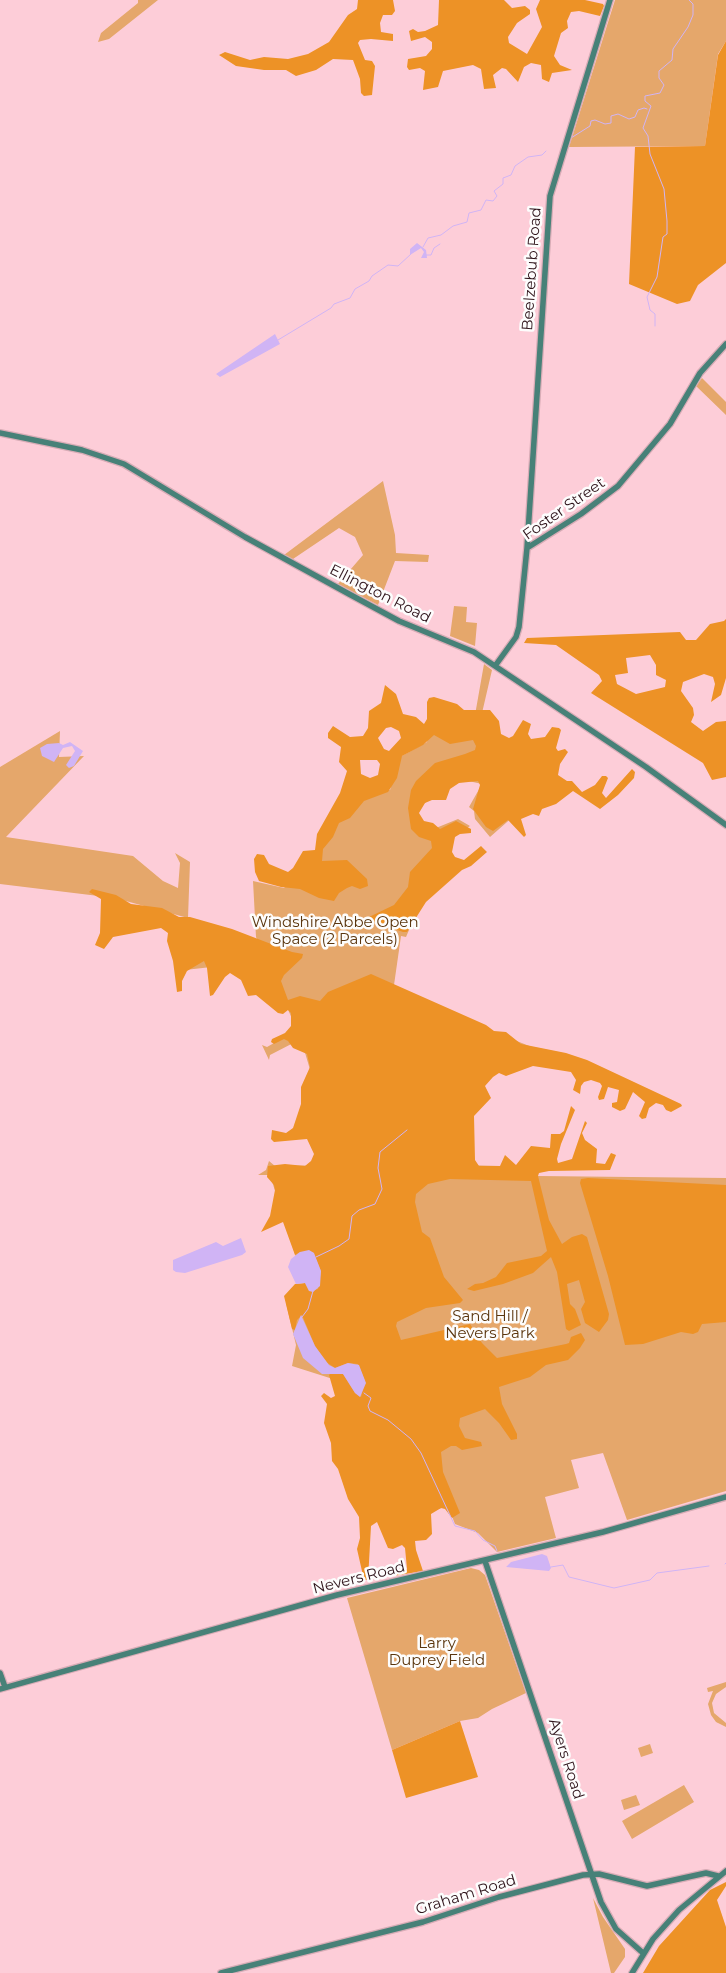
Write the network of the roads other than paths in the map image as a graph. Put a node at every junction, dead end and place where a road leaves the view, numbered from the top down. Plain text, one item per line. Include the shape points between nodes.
1 (610, 0) edge
2 (726, 344) edge
3 (0, 433) edge
4 (527, 548) junction
5 (495, 666) junction
6 (726, 825) edge
7 (726, 1497) edge
8 (485, 1560) junction
9 (0, 1673) edge
10 (2, 1688) edge
11 (726, 1871) edge
12 (591, 1874) junction
13 (718, 1876) junction
14 (643, 1953) junction
15 (221, 1973) edge
16 (632, 1973) edge

1 - 4 street, Beelzebub Road via 550,196
2 - 4 street, Foster Street via 700,373 670,424 618,486
3 - 5 street, Ellington Road via 82,450 124,464 267,550 399,620 474,652
4 - 5 street, Foster Street via 519,627 513,642
5 - 6 street, Ellington Road via 654,772
7 - 8 street, Nevers Road
8 - 10 street, Nevers Road via 337,1595
8 - 12 street, Ayers Road
9 - 10 street
11 - 13 street
12 - 13 street, Graham Road via 647,1886 706,1873
12 - 14 street, Ayers Road via 600,1902 612,1923
12 - 15 street, Graham Road via 508,1895 423,1922
13 - 14 street via 679,1910
14 - 16 street

